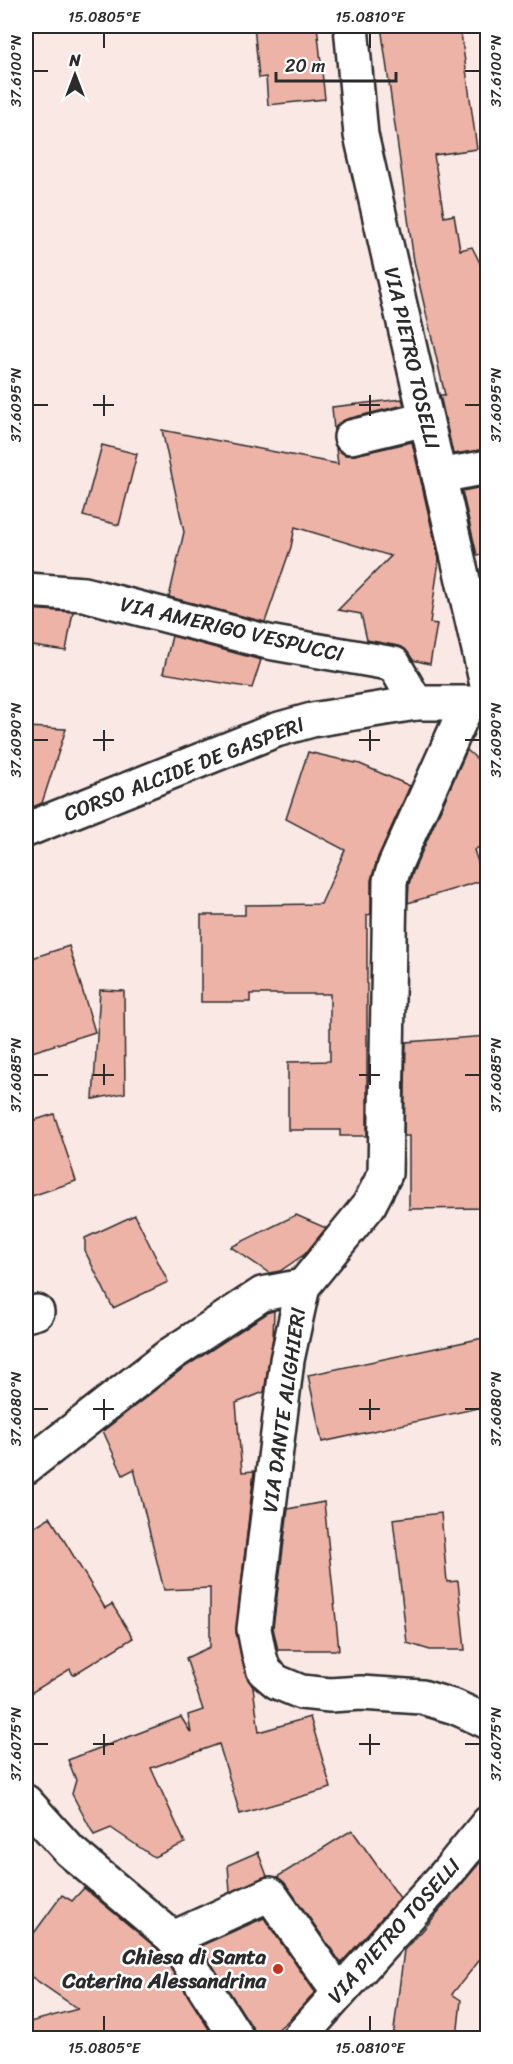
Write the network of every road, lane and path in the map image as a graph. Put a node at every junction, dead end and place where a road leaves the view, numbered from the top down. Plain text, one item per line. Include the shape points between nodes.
1 (351, 26) edge
2 (426, 419) junction
3 (351, 437) dead end
4 (488, 467) edge
5 (439, 476) junction
6 (26, 590) edge
7 (481, 699) edge
8 (416, 703) junction
9 (26, 830) edge
10 (303, 1286) junction
11 (26, 1467) edge
12 (488, 1722) edge
13 (26, 1802) edge
14 (488, 1823) edge
15 (173, 1938) junction
16 (339, 1993) junction
17 (237, 2038) edge
18 (299, 2038) edge

1 - 2 street, VIA PIETRO TOSELLI via 361,135
2 - 3 street
2 - 5 street, VIA PIETRO TOSELLI
4 - 5 street
5 - 7 street, VIA PIETRO TOSELLI
6 - 8 street, VIA AMERIGO VESPUCCI via 84,594 268,642 394,664
7 - 8 street, CORSO ALCIDE DE GASPERI
7 - 10 street, VIA DANTE ALIGHIERI via 404,845 390,881 385,1174 369,1205
8 - 9 street, CORSO ALCIDE DE GASPERI via 312,720 276,730
10 - 11 street via 262,1294 171,1354
10 - 12 street, VIA DANTE ALIGHIERI via 287,1360 254,1617 264,1671 277,1682 301,1692 422,1697
13 - 15 street via 70,1851
14 - 16 street, VIA PIETRO TOSELLI
15 - 16 street via 270,1894
15 - 17 street
16 - 18 street, VIA PIETRO TOSELLI

